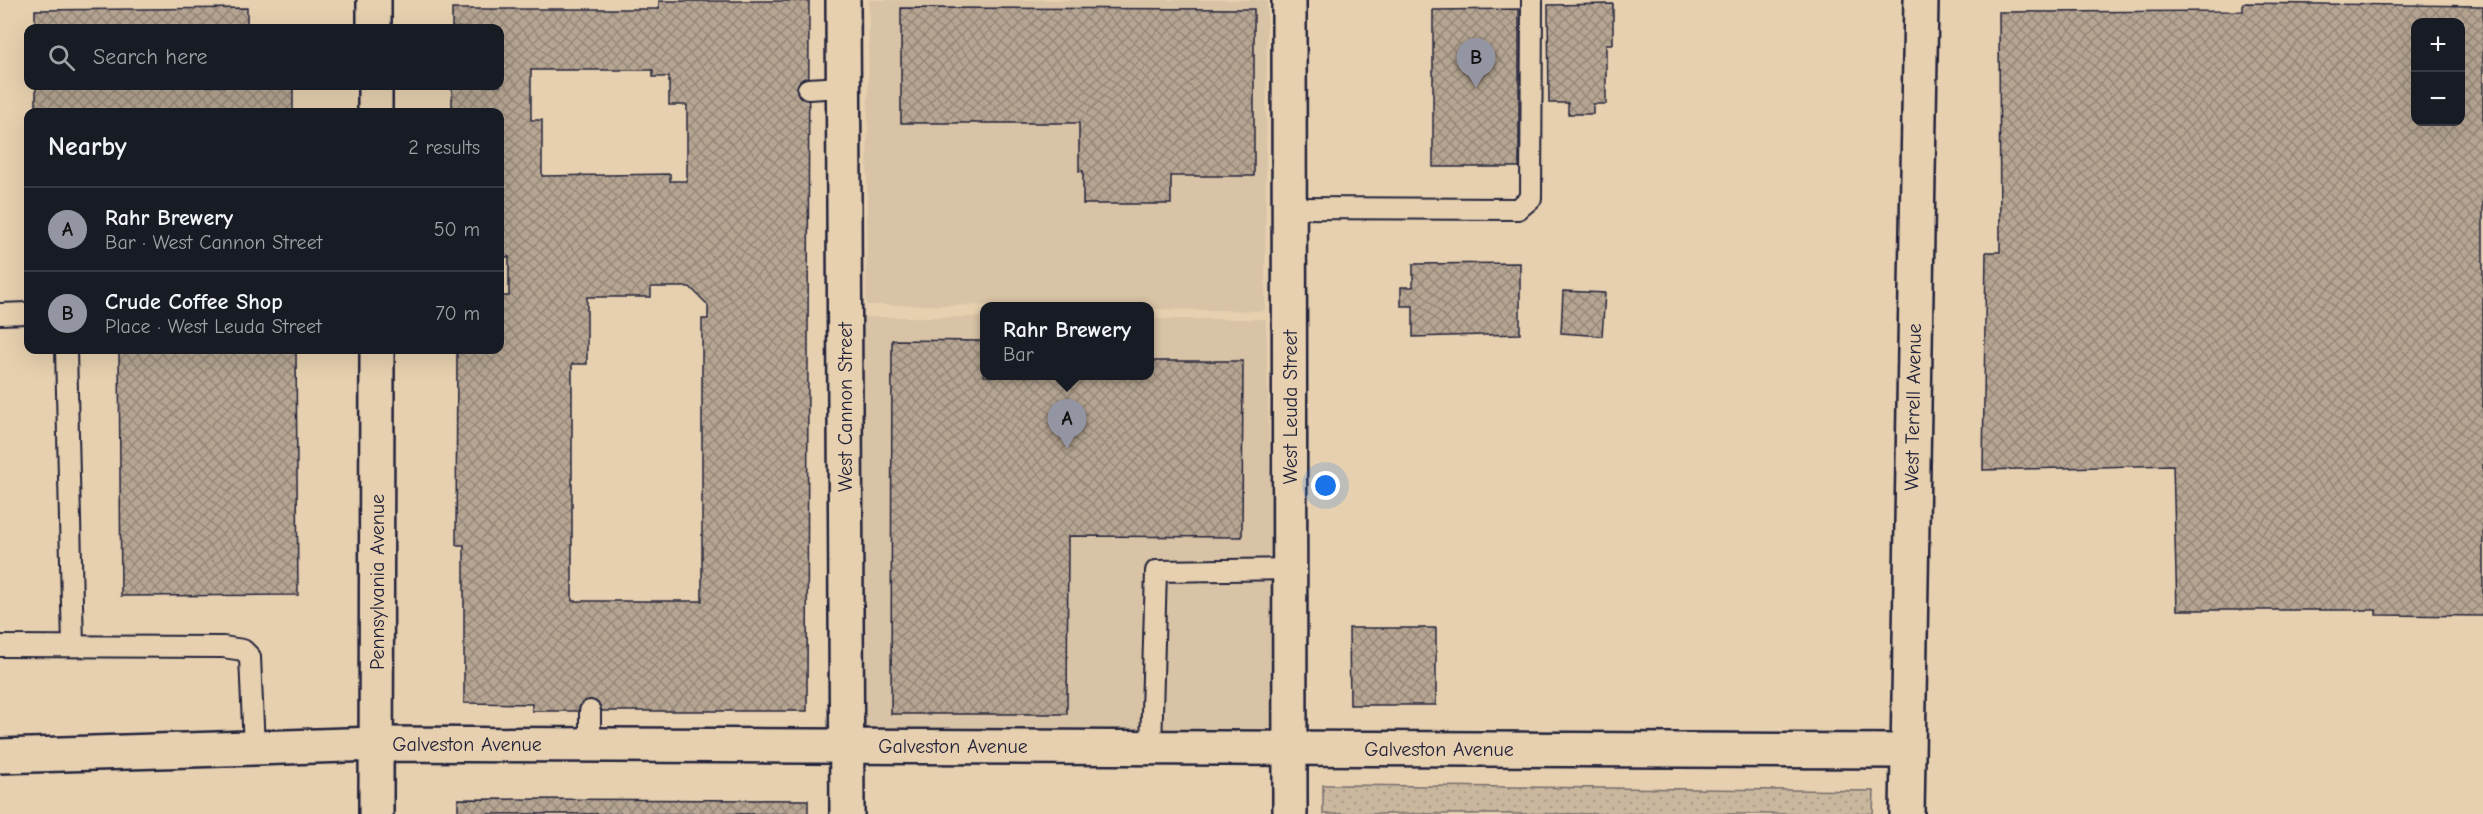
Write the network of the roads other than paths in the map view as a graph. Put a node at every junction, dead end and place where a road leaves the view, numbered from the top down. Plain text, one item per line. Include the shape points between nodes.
1 (374, 0) edge
2 (843, 0) edge
3 (1289, 0) edge
4 (1532, 0) edge
5 (1921, 0) edge
6 (374, 24) edge
7 (843, 87) junction
8 (808, 88) dead end
9 (375, 90) edge
10 (375, 108) edge
11 (1291, 208) junction
12 (24, 313) edge
13 (0, 314) edge
14 (66, 354) edge
15 (377, 354) edge
16 (1290, 569) junction
17 (0, 646) edge
18 (73, 646) junction
19 (590, 711) dead end
20 (377, 744) junction
21 (590, 745) junction
22 (847, 746) junction
23 (1151, 747) junction
24 (254, 748) junction
25 (1290, 748) junction
26 (1906, 751) junction
27 (0, 756) edge
28 (376, 814) edge
29 (847, 814) edge
30 (1290, 814) edge
31 (1907, 814) edge

1 - 6 street
2 - 7 street, West Cannon Street
3 - 11 street, West Leuda Street
4 - 11 lane via 1531,198 1518,209
5 - 26 street, West Terrell Avenue
7 - 8 lane
7 - 22 street, West Cannon Street
9 - 10 street
11 - 16 street, West Leuda Street
12 - 13 lane
14 - 18 lane
15 - 20 street, Pennsylvania Avenue
16 - 23 lane via 1156,571
16 - 25 street, West Leuda Street
17 - 18 lane
18 - 24 lane via 243,650 250,657
19 - 21 lane
20 - 21 street, Galveston Avenue
20 - 24 street, Galveston Avenue
20 - 28 street, Pennsylvania Avenue
21 - 22 street, Galveston Avenue
22 - 23 street, Galveston Avenue
22 - 29 street, West Cannon Street
23 - 25 street, Galveston Avenue
24 - 27 street, Galveston Avenue
25 - 26 street, Galveston Avenue
25 - 30 street, West Leuda Street
26 - 31 street, West Terrell Avenue

